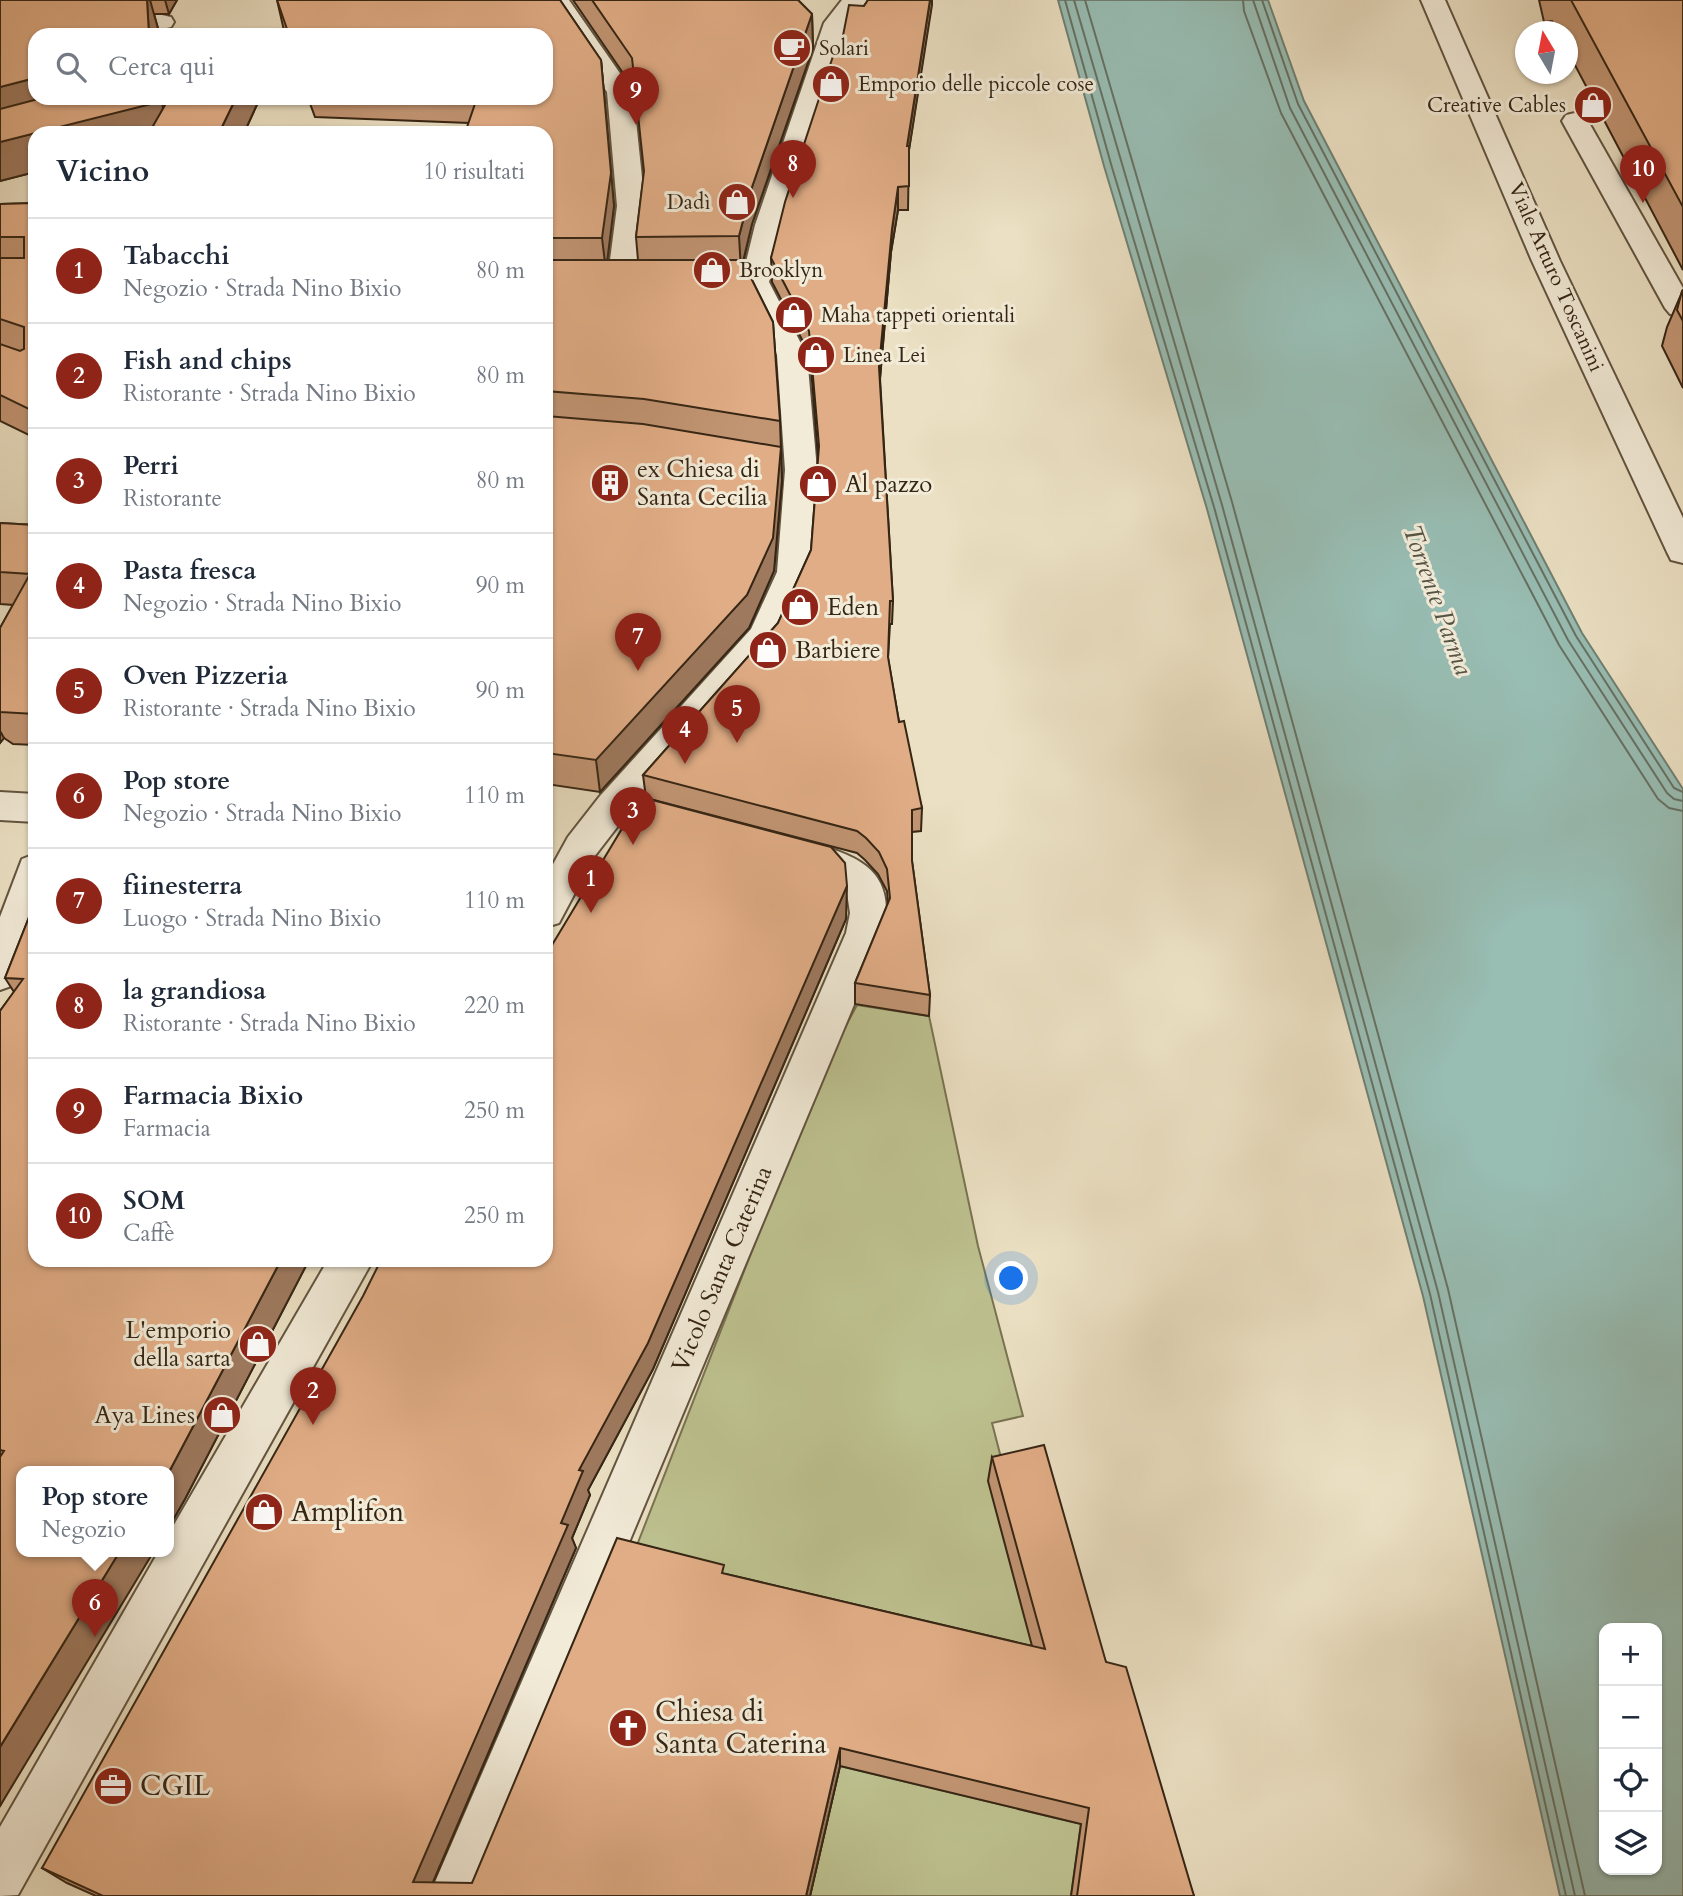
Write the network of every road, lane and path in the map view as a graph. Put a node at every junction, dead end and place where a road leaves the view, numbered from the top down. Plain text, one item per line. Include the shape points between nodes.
1 (557, 0) edge
2 (855, 0) edge
3 (1433, 0) edge
4 (0, 21) edge
5 (162, 22) dead end
6 (1575, 121) dead end
7 (621, 283) edge
8 (1681, 308) edge
9 (1683, 552) edge
10 (0, 806) edge
11 (613, 806) junction
12 (28, 808) edge
13 (564, 846) edge
14 (553, 886) edge
15 (28, 890) edge
16 (0, 974) edge
17 (347, 1267) edge
18 (0, 1877) edge
19 (455, 1896) edge

1 - 7 street via 620,92 631,206
2 - 11 street via 836,23 769,225 742,282 792,355 788,468 793,572 765,635
3 - 9 street, Viale Arturo Toscanini via 1546,261
4 - 5 street
6 - 8 street
10 - 12 street
11 - 13 street
11 - 19 street, Vicolo Santa Caterina via 843,866 866,888 870,909
13 - 14 street
15 - 16 street
17 - 18 street

